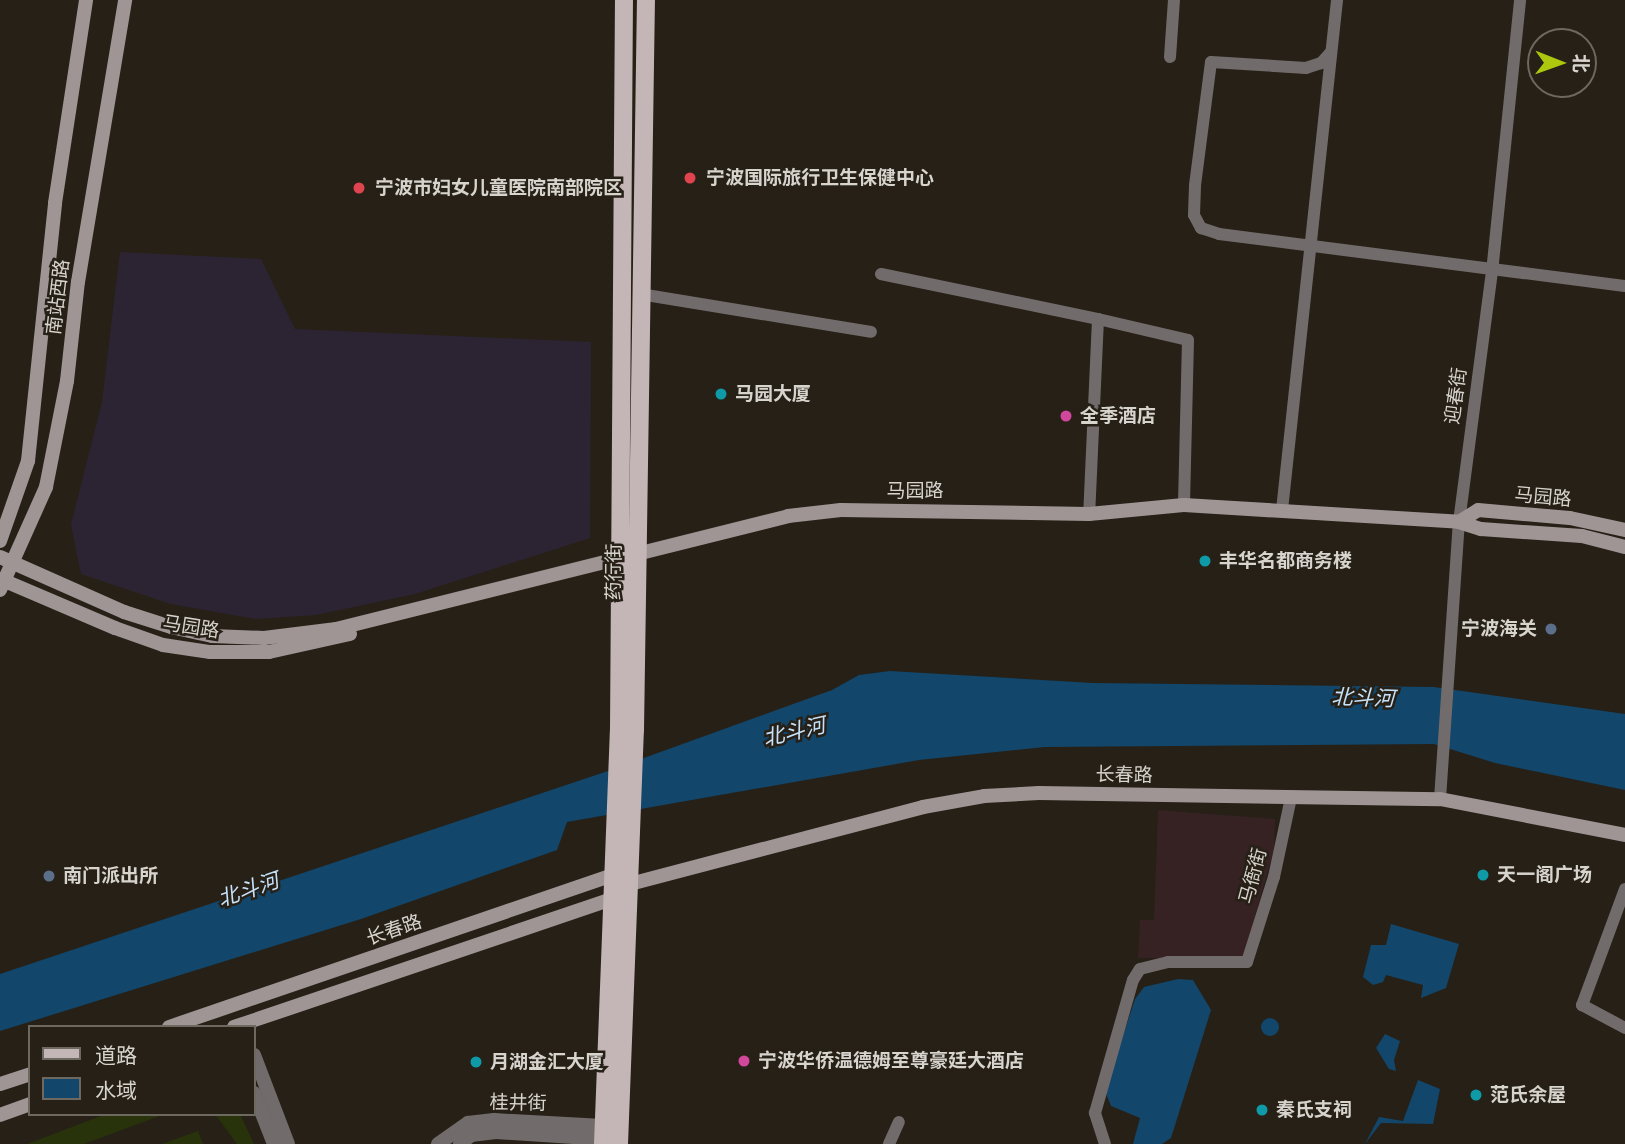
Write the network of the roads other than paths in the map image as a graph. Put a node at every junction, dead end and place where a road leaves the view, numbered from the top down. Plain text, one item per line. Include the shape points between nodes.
1 (86, 0) edge
2 (125, 0) edge
3 (624, 0) edge
4 (646, 0) edge
5 (1174, 0) edge
6 (1337, 0) edge
7 (1520, 0) edge
8 (1331, 52) junction
9 (1170, 57) dead end
10 (1310, 245) junction
11 (1492, 272) junction
12 (881, 274) dead end
13 (1625, 286) edge
14 (640, 295) junction
15 (1098, 320) junction
16 (871, 332) dead end
17 (1184, 505) junction
18 (1282, 510) junction
19 (1089, 514) junction
20 (1459, 522) junction
21 (1625, 530) edge
22 (0, 541) edge
23 (1625, 547) edge
24 (627, 559) junction
25 (6, 560) edge
26 (1, 583) edge
27 (383, 619) junction
28 (1291, 798) junction
29 (1440, 799) junction
30 (1625, 835) edge
31 (624, 879) junction
32 (1625, 889) edge
33 (610, 900) junction
34 (175, 1025) edge
35 (243, 1025) edge
36 (1625, 1028) edge
37 (256, 1060) edge
38 (28, 1075) edge
39 (0, 1084) edge
40 (256, 1098) edge
41 (28, 1105) edge
42 (0, 1115) edge
43 (899, 1122) dead end
44 (607, 1138) edge
45 (274, 1144) edge
46 (288, 1144) edge
47 (438, 1144) edge
48 (460, 1144) edge
49 (889, 1144) edge
50 (1105, 1144) edge

1 - 22 main road, 南站西路 via 58,178 28,461
2 - 25 main road, 南站西路 via 78,282 67,381 46,487
3 - 24 main road, 药行街
4 - 14 main road, 药行街
5 - 9 street
6 - 8 street
7 - 11 street, 迎春街
8 - 10 street
8 - 10 street via 1321,64 1306,68 1211,62 1195,186 1194,215 1201,228
10 - 11 street
10 - 18 street
11 - 13 street
11 - 20 street, 迎春街
12 - 15 street
14 - 16 street
14 - 24 main road, 药行街
15 - 17 street via 1188,340
15 - 19 street
17 - 18 main road, 马园路
17 - 19 main road, 马园路
18 - 20 main road, 马园路
19 - 24 main road, 马园路 via 841,510 788,516
20 - 21 main road, 马园路 via 1478,510 1570,518
20 - 23 main road, 马园路 via 1481,529 1583,536
20 - 29 street, 迎春街
24 - 27 main road, 马园路
24 - 31 main road, 药行街
25 - 26 main road, 南站西路
25 - 27 main road, 马园路 via 124,612 212,636 264,638
26 - 27 main road, 马园路 via 163,645 210,652 269,652 328,641
28 - 29 main road, 长春路
28 - 31 main road, 长春路 via 984,796
28 - 50 street, 马衙街 via 1274,877 1247,962 1168,962 1140,970 1133,980 1095,1113
29 - 30 main road, 长春路
31 - 33 main road, 药行街
31 - 34 main road, 长春路
31 - 44 main road, 药行街
32 - 36 street via 1582,1005
33 - 35 main road
33 - 44 main road, 药行街
37 - 46 street
38 - 39 main road
40 - 45 street
41 - 42 main road
43 - 49 street
44 - 47 street, 桂井街 via 494,1120 468,1123
44 - 48 street, 桂井街 via 496,1132 471,1135

